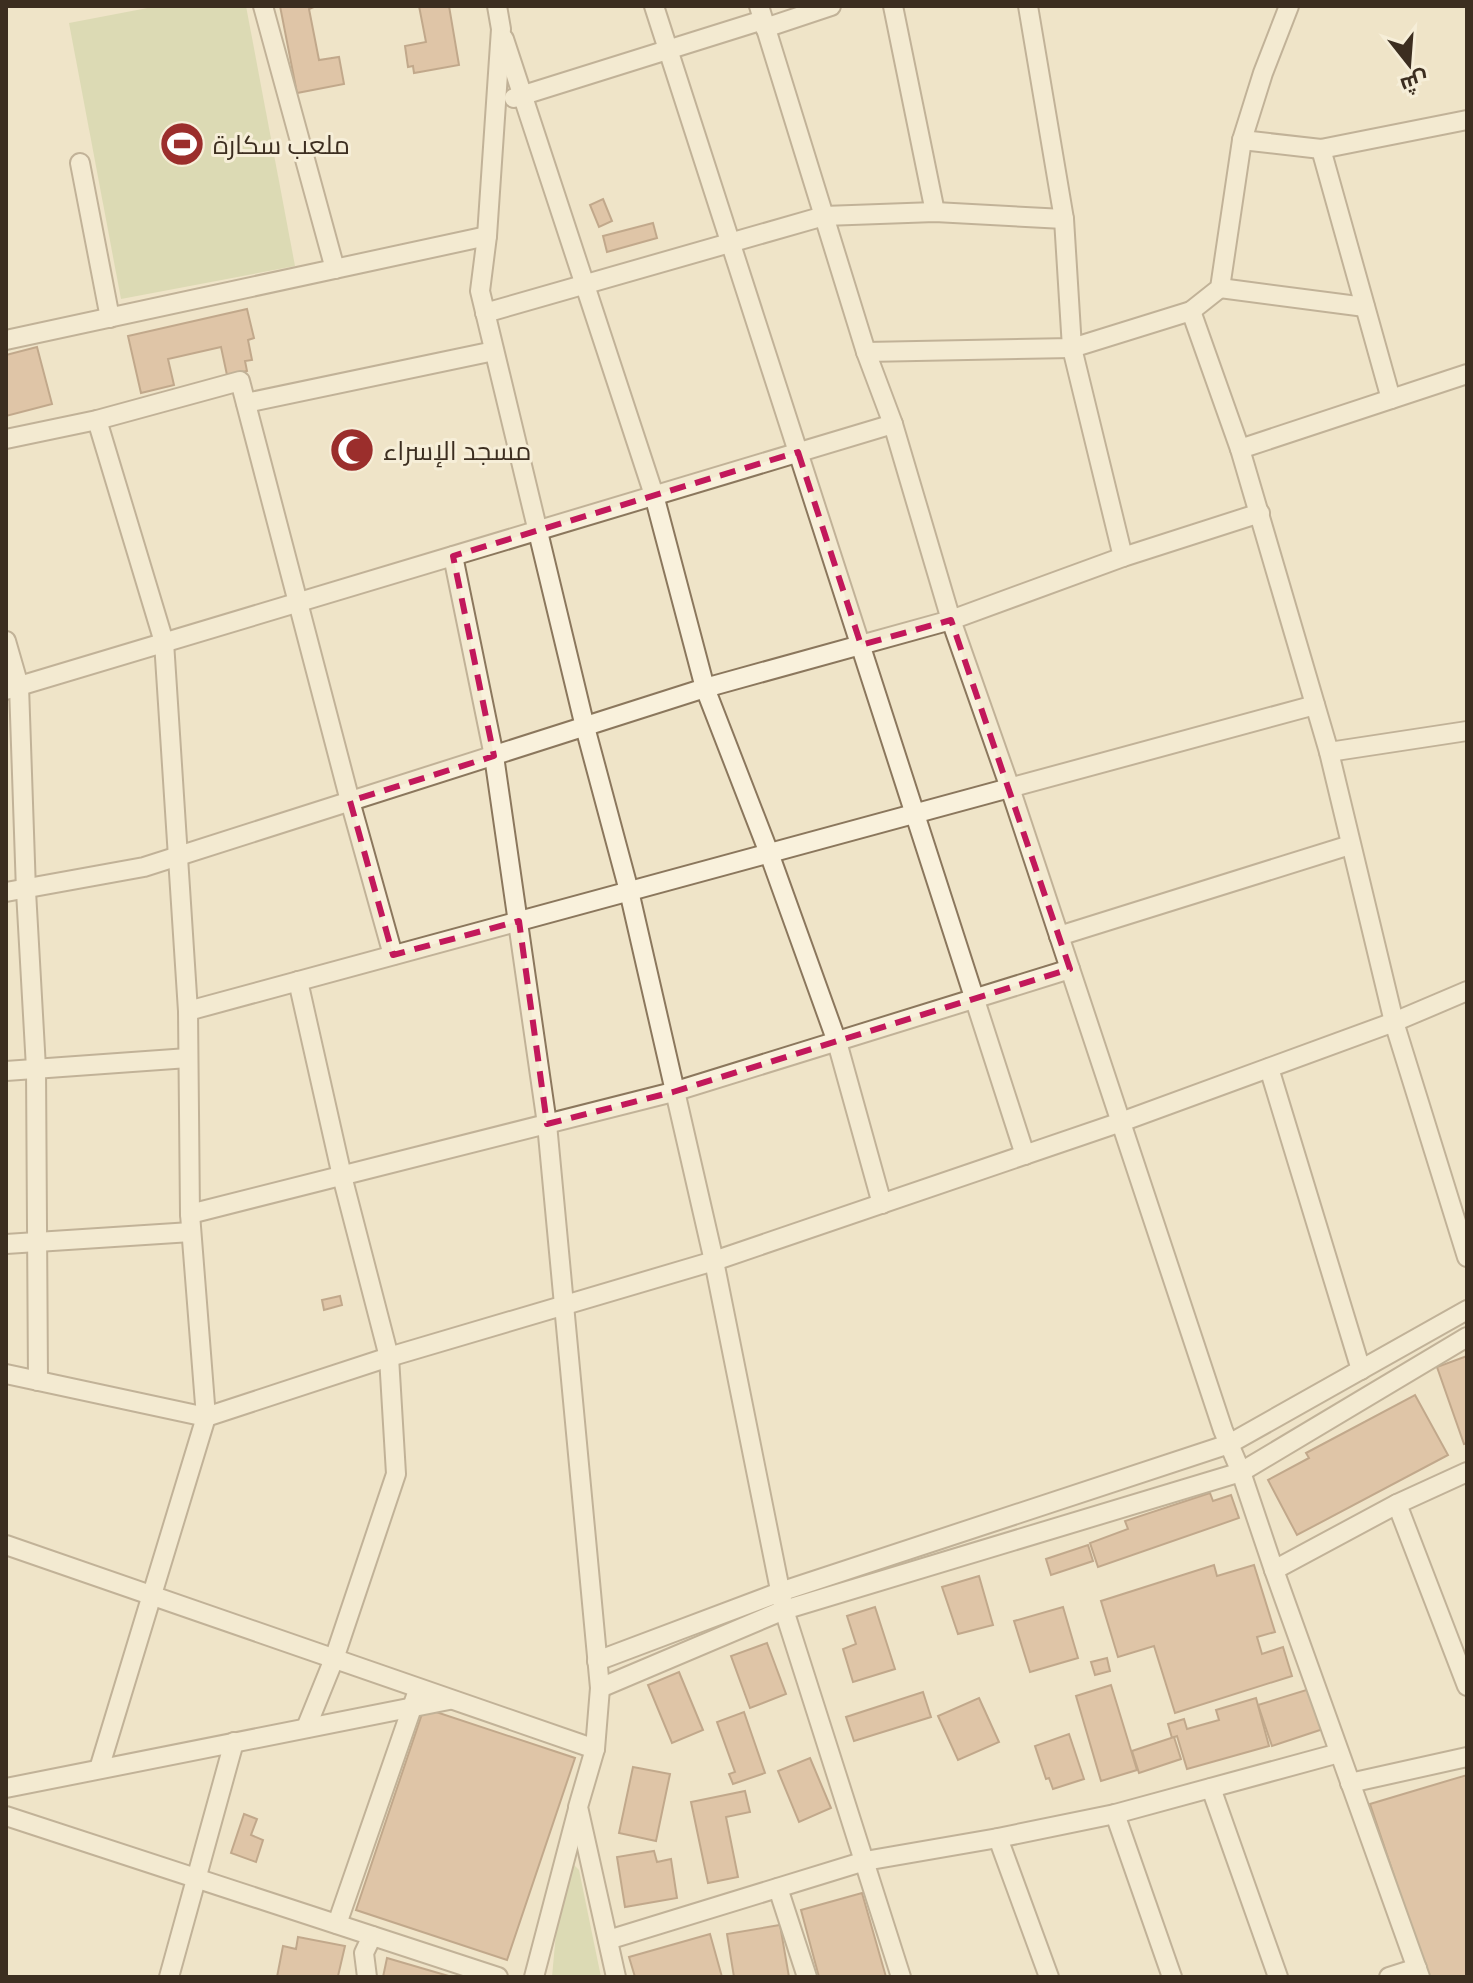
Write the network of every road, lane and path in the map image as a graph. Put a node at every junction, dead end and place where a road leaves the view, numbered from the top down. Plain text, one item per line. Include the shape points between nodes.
1 (263, 6) edge
2 (497, 6) edge
3 (654, 6) edge
4 (831, 6) edge
5 (893, 6) edge
6 (1028, 6) edge
7 (1289, 6) edge
8 (762, 18) edge
9 (501, 29) junction
10 (668, 50) junction
11 (522, 95) junction
12 (496, 104) junction
13 (1467, 120) edge
14 (1242, 140) junction
15 (1321, 149) junction
16 (80, 163) dead end
17 (935, 212) junction
18 (824, 216) junction
19 (1064, 219) junction
20 (487, 236) junction
21 (731, 243) junction
22 (335, 269) junction
23 (585, 285) junction
24 (1220, 288) junction
25 (1365, 307) junction
26 (1191, 311) junction
27 (485, 313) junction
28 (110, 318) junction
29 (6, 340) edge
30 (1072, 348) junction
31 (494, 351) junction
32 (866, 352) junction
33 (1467, 374) edge
34 (1391, 399) junction
35 (246, 403) junction
36 (97, 420) junction
37 (893, 424) junction
38 (6, 439) edge
39 (1240, 449) junction
40 (798, 452) junction
41 (654, 495) junction
42 (1260, 513) junction
43 (538, 530) junction
44 (453, 556) junction
45 (1123, 557) junction
46 (299, 602) junction
47 (951, 620) junction
48 (6, 641) edge
49 (164, 642) junction
50 (861, 645) junction
51 (12, 688) edge
52 (705, 688) junction
53 (1315, 705) junction
54 (585, 727) junction
55 (1467, 731) edge
56 (1329, 752) junction
57 (494, 756) junction
58 (1010, 788) junction
59 (350, 801) junction
60 (915, 814) junction
61 (1350, 845) junction
62 (769, 853) junction
63 (180, 856) junction
64 (26, 891) junction
65 (629, 891) junction
66 (6, 892) edge
67 (519, 921) junction
68 (1059, 936) junction
69 (393, 955) junction
70 (1070, 969) junction
71 (298, 981) junction
72 (1467, 991) edge
73 (974, 999) junction
74 (188, 1011) junction
75 (1394, 1022) junction
76 (837, 1042) junction
77 (188, 1058) junction
78 (36, 1068) junction
79 (1269, 1068) junction
80 (6, 1071) edge
81 (673, 1092) junction
82 (1121, 1122) junction
83 (547, 1124) junction
84 (1025, 1155) junction
85 (342, 1176) junction
86 (882, 1204) junction
87 (191, 1223) junction
88 (37, 1242) junction
89 (6, 1244) edge
90 (1467, 1257) edge
91 (714, 1261) junction
92 (565, 1307) junction
93 (1467, 1310) edge
94 (1467, 1337) edge
95 (389, 1357) junction
96 (1361, 1370) junction
97 (6, 1374) edge
98 (38, 1381) junction
99 (206, 1417) junction
100 (1229, 1444) junction
101 (1241, 1472) junction
102 (1467, 1472) edge
103 (1397, 1504) junction
104 (6, 1545) edge
105 (1274, 1570) junction
106 (153, 1596) junction
107 (782, 1601) junction
108 (334, 1659) junction
109 (597, 1661) junction
110 (1467, 1686) edge
111 (600, 1688) junction
112 (416, 1697) junction
113 (306, 1728) junction
114 (234, 1742) junction
115 (595, 1749) junction
116 (1339, 1753) junction
117 (1467, 1757) edge
118 (99, 1769) junction
119 (1350, 1783) junction
120 (6, 1788) edge
121 (1211, 1788) junction
122 (578, 1807) junction
123 (1115, 1814) junction
124 (6, 1816) edge
125 (998, 1838) junction
126 (865, 1861) junction
127 (195, 1878) junction
128 (778, 1888) junction
129 (337, 1924) junction
130 (372, 1936) junction
131 (608, 1940) junction
132 (1418, 1972) edge
133 (169, 1977) edge
134 (367, 1977) edge
135 (498, 1977) edge
136 (534, 1977) edge
137 (616, 1977) edge
138 (807, 1977) edge
139 (901, 1977) edge
140 (1049, 1977) edge
141 (1172, 1977) edge
142 (1278, 1977) edge
143 (1389, 1977) edge

1 - 22 street
2 - 9 street
3 - 10 street
4 - 8 street
5 - 17 street
6 - 19 street
7 - 14 street
8 - 10 street
8 - 18 street
9 - 11 street
9 - 12 street
10 - 11 street
10 - 21 street
11 - 12 street
11 - 23 street
12 - 20 street
13 - 15 street
14 - 15 street
14 - 24 street
15 - 25 street
16 - 28 street
17 - 18 street
17 - 19 street
18 - 21 street
18 - 32 street
19 - 30 street
20 - 22 street
20 - 27 street via 480,291
21 - 23 street
21 - 40 street
22 - 28 street
23 - 27 street
23 - 41 street
24 - 25 street
24 - 26 street
25 - 34 street
26 - 30 street
26 - 39 street
27 - 31 street
28 - 29 street
30 - 32 street
30 - 45 street
31 - 35 street
31 - 43 street
32 - 37 street
33 - 34 street
34 - 39 street
35 - 36 street via 240,381
35 - 46 street
36 - 38 street
36 - 49 street
37 - 40 street
37 - 47 street
39 - 42 street
40 - 41 street
40 - 50 street
41 - 43 street
41 - 52 street
42 - 45 street
42 - 53 street
43 - 44 street
43 - 54 street
44 - 46 street
44 - 57 street
45 - 47 street
46 - 49 street
46 - 59 street
47 - 50 street
47 - 58 street
48 - 51 street
49 - 51 street
49 - 63 street
50 - 52 street
50 - 60 street
51 - 64 street
52 - 54 street
52 - 62 street
53 - 56 street
53 - 58 street
54 - 57 street
54 - 65 street
55 - 56 street
56 - 61 street
57 - 59 street
57 - 67 street
58 - 60 street
58 - 68 street
59 - 63 street
59 - 69 street
60 - 62 street
60 - 73 street
61 - 68 street
61 - 75 street
62 - 65 street
62 - 76 street
63 - 64 street
63 - 74 street
64 - 66 street
64 - 78 street
65 - 67 street
65 - 81 street
67 - 69 street
67 - 83 street
68 - 70 street
69 - 71 street
70 - 73 street
70 - 82 street
71 - 74 street
71 - 85 street
72 - 75 street
73 - 76 street
73 - 84 street
74 - 77 street
75 - 79 street
75 - 90 street
76 - 81 street
76 - 86 street
77 - 78 street
77 - 87 street
78 - 80 street
78 - 88 street
79 - 82 street
79 - 96 street
81 - 83 street
81 - 91 street
82 - 84 street
82 - 100 street
83 - 85 street
83 - 92 street
84 - 86 street
85 - 87 street
85 - 95 street
86 - 91 street
87 - 88 street
87 - 99 street
88 - 89 street
88 - 98 street
91 - 92 street
91 - 107 street
92 - 95 street
92 - 109 street
93 - 96 street
94 - 101 street
95 - 99 street
95 - 108 street via 396,1474
96 - 100 street
97 - 98 street
98 - 99 street
99 - 106 street
100 - 101 street
100 - 107 street
101 - 105 street
101 - 107 street
102 - 103 street
103 - 105 street
103 - 110 street
104 - 106 street
105 - 116 street
106 - 108 street
106 - 118 street
107 - 109 street
107 - 111 street
107 - 126 street
108 - 112 street
108 - 113 street
109 - 111 street
111 - 115 street
112 - 113 street
112 - 115 street via 452,1700
112 - 129 street
113 - 114 street
114 - 118 street
114 - 127 street
115 - 122 street
116 - 119 street
116 - 121 street
117 - 119 street
118 - 120 street
119 - 132 street
121 - 123 street
121 - 142 street
122 - 131 street
122 - 136 street
123 - 125 street
123 - 141 street
124 - 127 street
125 - 126 street
125 - 140 street
126 - 128 street
126 - 139 street
127 - 129 street
127 - 133 street
128 - 131 street
128 - 138 street
129 - 130 street
130 - 134 street via 364,1953
130 - 135 street
131 - 137 street
132 - 143 street

